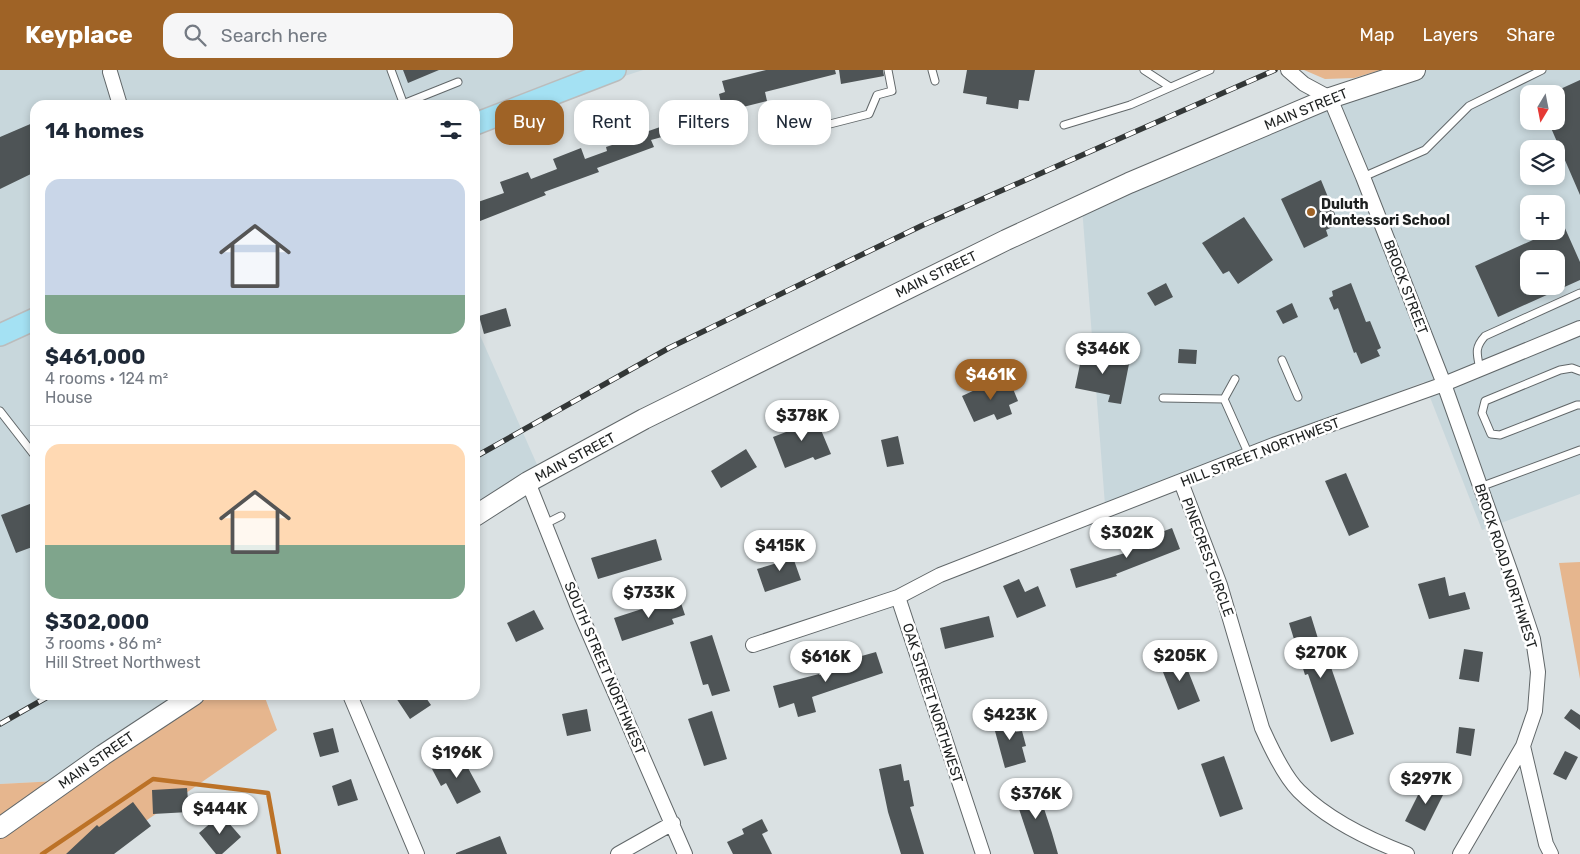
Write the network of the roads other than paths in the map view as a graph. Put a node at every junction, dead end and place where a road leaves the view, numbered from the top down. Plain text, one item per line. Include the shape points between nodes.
1 (391, 70) edge
2 (615, 70) edge
3 (888, 70) edge
4 (932, 70) edge
5 (1144, 70) edge
6 (1210, 70) edge
7 (1288, 70) edge
8 (1415, 70) edge
9 (1542, 70) edge
10 (110, 72) dead end
11 (935, 81) dead end
12 (458, 82) dead end
13 (1170, 87) junction
14 (1330, 98) junction
15 (118, 100) edge
16 (401, 100) edge
17 (415, 100) edge
18 (480, 122) edge
19 (831, 124) edge
20 (1064, 125) dead end
21 (1363, 177) junction
22 (1580, 293) edge
23 (30, 321) edge
24 (1580, 328) edge
25 (0, 335) edge
26 (1282, 360) dead end
27 (1480, 369) junction
28 (1580, 371) edge
29 (1235, 379) dead end
30 (1444, 384) junction
31 (1298, 396) dead end
32 (1163, 398) dead end
33 (1224, 399) junction
34 (1580, 405) edge
35 (0, 412) edge
36 (30, 450) edge
37 (1580, 450) edge
38 (1249, 455) junction
39 (528, 482) junction
40 (1181, 482) junction
41 (1480, 487) junction
42 (480, 513) edge
43 (561, 516) dead end
44 (545, 524) junction
45 (898, 597) junction
46 (754, 645) dead end
47 (186, 700) edge
48 (352, 700) edge
49 (1523, 746) junction
50 (673, 823) junction
51 (0, 828) edge
52 (417, 854) edge
53 (618, 854) edge
54 (685, 854) edge
55 (983, 854) edge
56 (1407, 854) edge
57 (1460, 854) edge
58 (1551, 854) edge

1 - 16 lane
2 - 18 main road
3 - 19 lane via 892,91 877,95 869,114
4 - 11 lane
5 - 13 lane
6 - 13 lane
7 - 14 street via 1304,84
8 - 14 street, MAIN STREET
9 - 21 lane via 1469,106 1426,150
10 - 15 street
12 - 17 lane
13 - 20 lane via 1130,105
14 - 21 street, BROCK STREET
14 - 39 street, MAIN STREET via 1129,183 1006,240 644,419
21 - 30 street, BROCK STREET
22 - 27 lane via 1485,336 1476,351
23 - 25 main road
24 - 27 street, HILL STREET NORTHWEST
26 - 31 lane
27 - 30 street, HILL STREET NORTHWEST
28 - 34 lane via 1572,368 1560,370 1485,400 1482,413 1491,434 1500,435
29 - 33 lane
30 - 38 street, HILL STREET NORTHWEST
30 - 41 street, BROCK ROAD NORTHWEST
32 - 33 lane
33 - 38 lane
35 - 36 lane
37 - 41 lane
38 - 40 street, HILL STREET NORTHWEST
39 - 42 street, MAIN STREET
39 - 44 street, SOUTH STREET NORTHWEST
40 - 45 street, HILL STREET NORTHWEST via 940,575
40 - 56 street, PINECREST CIRCLE via 1220,585 1262,728 1272,751 1298,790 1327,813 1362,834
41 - 49 street, BROCK ROAD NORTHWEST via 1533,639 1538,672 1535,711
43 - 44 lane
44 - 50 street, SOUTH STREET NORTHWEST via 581,615
45 - 46 street
45 - 55 street, OAK STREET NORTHWEST
47 - 51 street, MAIN STREET
48 - 52 street
49 - 57 street, BROCK ROAD NORTHWEST
49 - 58 street
50 - 53 street
50 - 54 street, SOUTH STREET NORTHWEST

